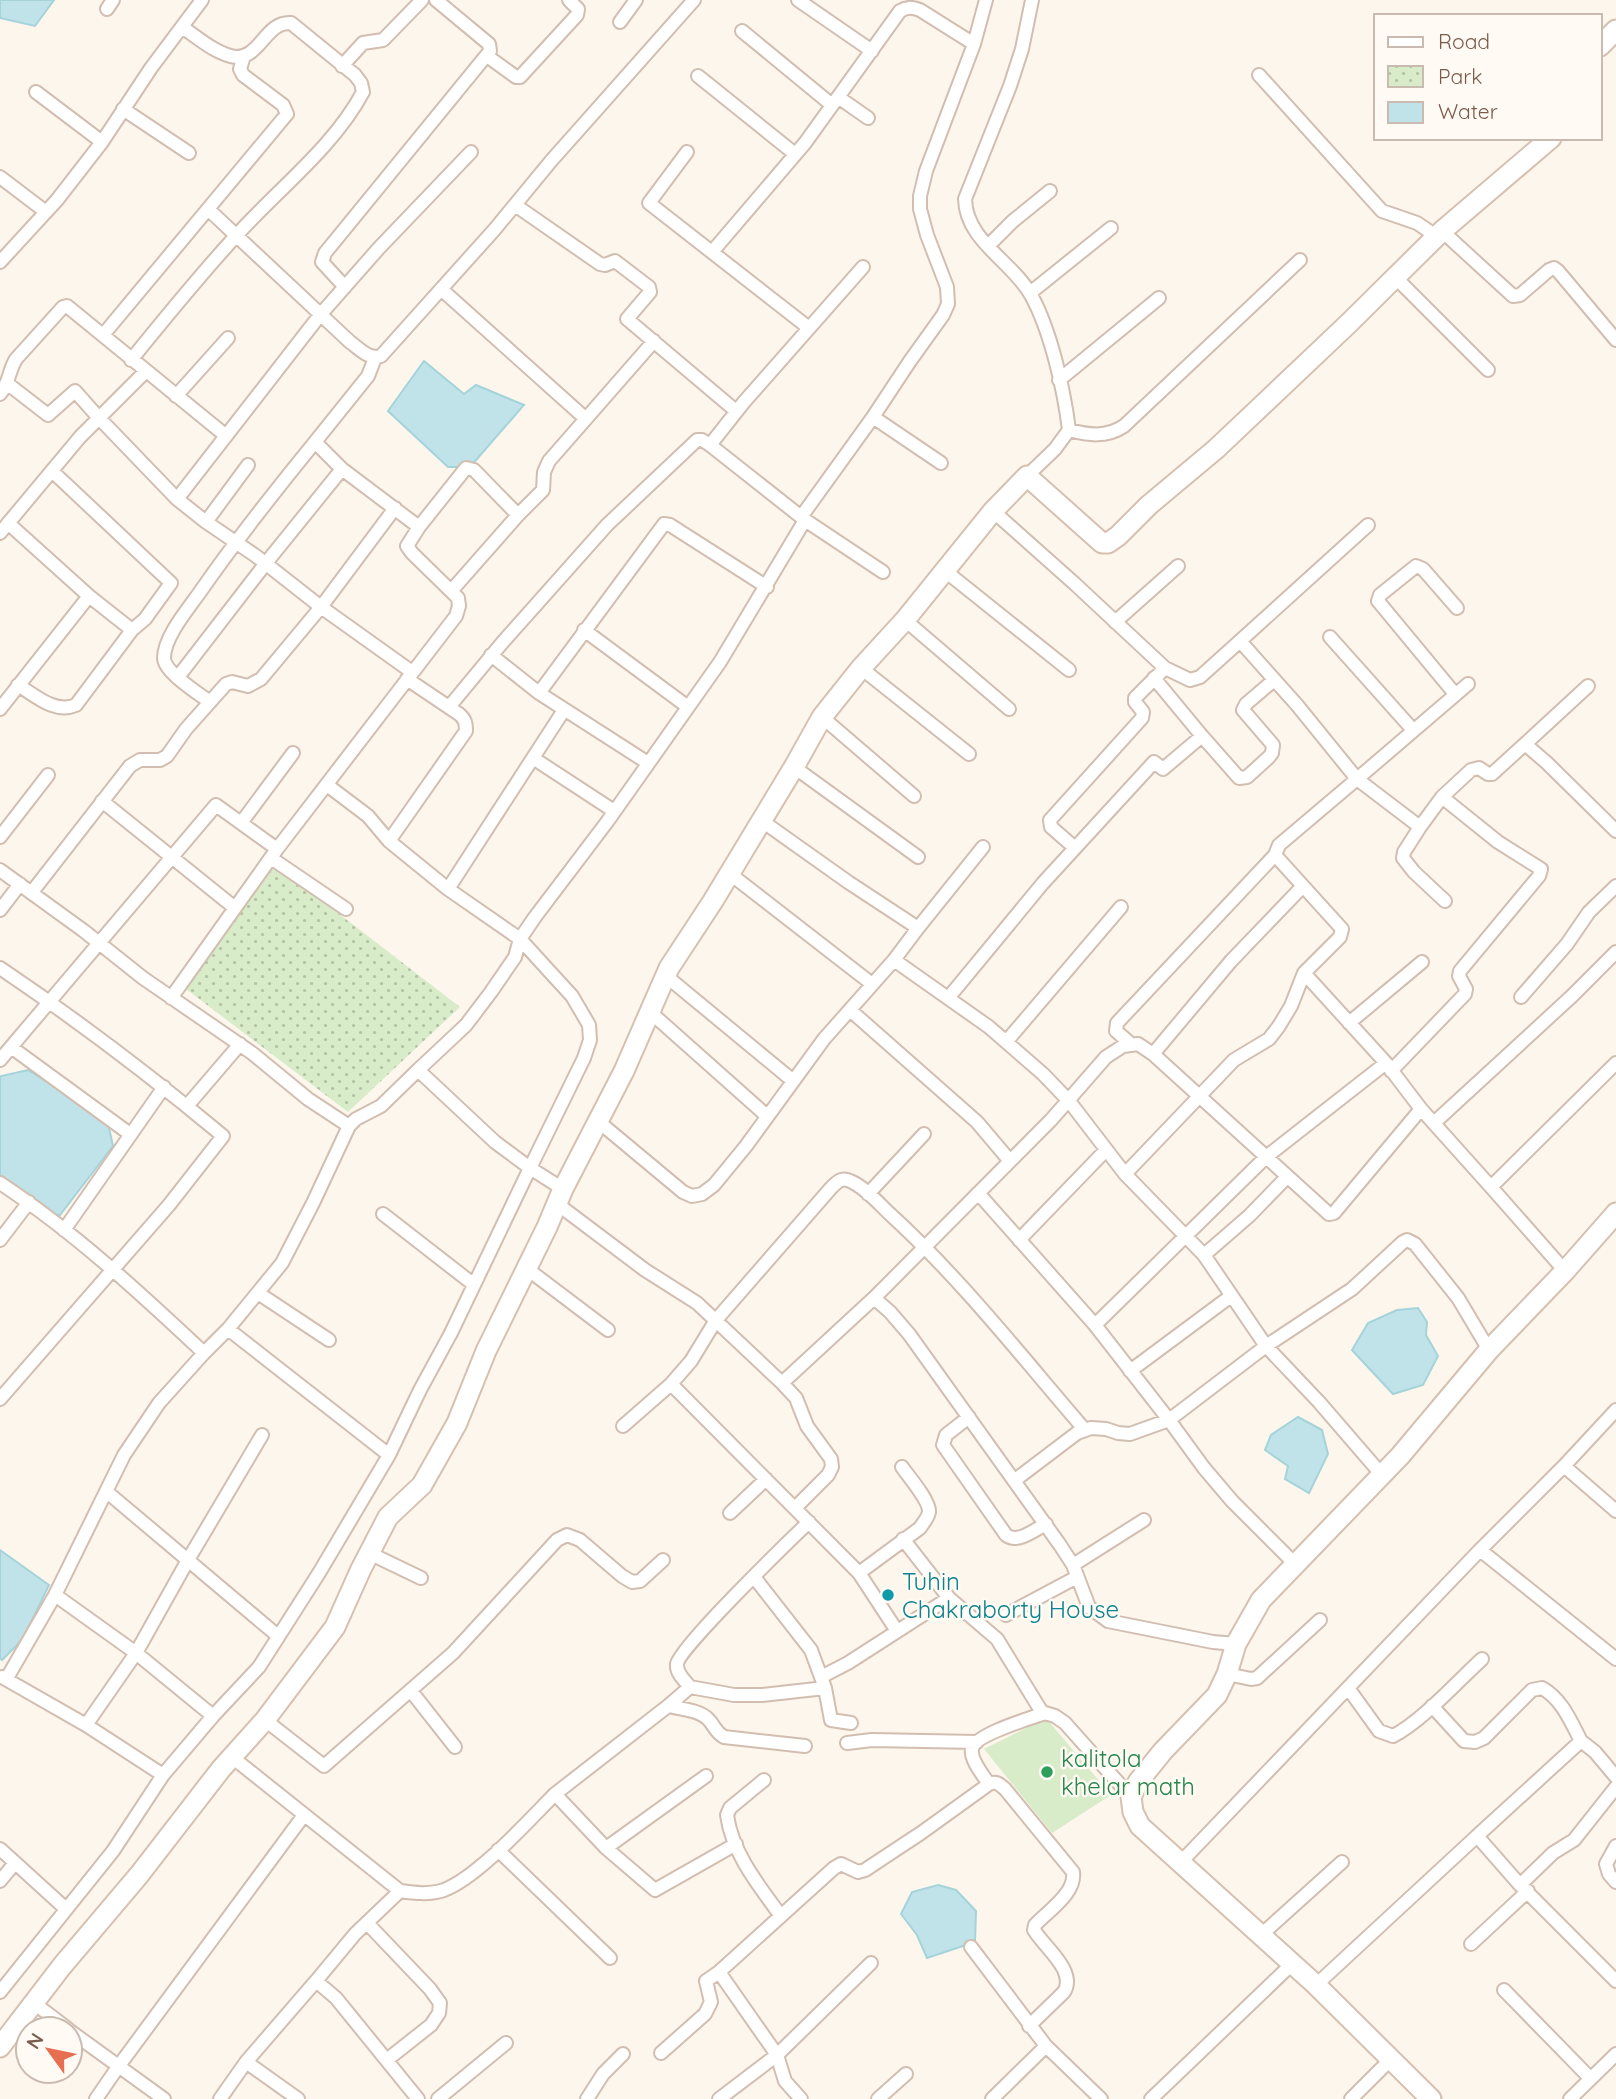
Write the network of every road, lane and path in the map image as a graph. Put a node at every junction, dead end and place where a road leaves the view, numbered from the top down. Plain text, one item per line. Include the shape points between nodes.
1 (422, 0) edge
2 (436, 0) edge
3 (569, 0) edge
4 (636, 0) edge
5 (694, 0) edge
6 (798, 0) edge
7 (986, 0) edge
8 (1032, 0) edge
9 (198, 1) edge
10 (620, 22) dead end
11 (182, 27) junction
12 (1616, 30) edge
13 (742, 31) dead end
14 (974, 44) junction
15 (1602, 44) edge
16 (872, 51) junction
17 (244, 56) junction
18 (486, 56) junction
19 (342, 66) junction
20 (1259, 75) dead end
21 (698, 76) dead end
22 (36, 92) dead end
23 (835, 101) junction
24 (123, 109) junction
25 (868, 118) dead end
26 (1549, 140) edge
27 (102, 142) junction
28 (471, 152) dead end
29 (687, 152) dead end
30 (189, 153) dead end
31 (795, 154) junction
32 (0, 177) edge
33 (1050, 191) dead end
34 (515, 205) junction
35 (209, 210) junction
36 (46, 212) junction
37 (1111, 228) dead end
38 (1439, 234) junction
39 (236, 235) junction
40 (988, 246) junction
41 (712, 252) junction
42 (1300, 260) dead end
43 (0, 262) edge
44 (863, 267) dead end
45 (1395, 277) junction
46 (345, 287) junction
47 (441, 289) junction
48 (1030, 293) junction
49 (1158, 298) dead end
50 (320, 315) junction
51 (809, 327) junction
52 (103, 335) junction
53 (228, 338) dead end
54 (1616, 340) edge
55 (654, 341) junction
56 (375, 358) junction
57 (131, 360) junction
58 (1488, 370) dead end
59 (145, 372) junction
60 (1059, 380) junction
61 (4, 389) edge
62 (176, 396) junction
63 (737, 411) junction
64 (873, 417) junction
65 (99, 418) junction
66 (586, 419) junction
67 (1069, 430) junction
68 (225, 435) junction
69 (315, 442) junction
70 (710, 445) junction
71 (942, 463) dead end
72 (248, 465) dead end
73 (342, 469) junction
74 (52, 471) junction
75 (1027, 475) junction
76 (177, 499) junction
77 (394, 508) junction
78 (993, 511) junction
79 (518, 515) junction
80 (803, 518) junction
81 (206, 522) junction
82 (1368, 525) dead end
83 (419, 527) junction
84 (4, 528) edge
85 (235, 542) junction
86 (266, 563) junction
87 (1178, 566) dead end
88 (944, 570) junction
89 (883, 572) dead end
90 (767, 587) junction
91 (452, 590) junction
92 (89, 596) junction
93 (321, 607) junction
94 (1457, 608) dead end
95 (905, 620) junction
96 (1115, 622) junction
97 (132, 630) junction
98 (584, 630) junction
99 (1330, 637) dead end
100 (1240, 641) junction
101 (491, 655) junction
102 (861, 668) junction
103 (1165, 668) junction
104 (1069, 670) dead end
105 (410, 676) junction
106 (178, 677) junction
107 (1154, 678) junction
108 (1274, 680) junction
109 (1468, 684) dead end
110 (18, 685) junction
111 (1588, 686) dead end
112 (539, 693) junction
113 (1455, 695) junction
114 (210, 702) junction
115 (450, 707) junction
116 (688, 707) junction
117 (0, 709) edge
118 (1009, 709) dead end
119 (564, 710) junction
120 (822, 717) junction
121 (1413, 730) junction
122 (1202, 736) junction
123 (1525, 744) junction
124 (293, 753) dead end
125 (969, 754) dead end
126 (533, 758) junction
127 (648, 763) junction
128 (794, 767) junction
129 (48, 775) dead end
130 (1357, 779) junction
131 (327, 785) junction
132 (914, 796) dead end
133 (1442, 797) junction
134 (102, 801) junction
135 (614, 811) junction
136 (762, 821) junction
137 (241, 823) junction
138 (1420, 827) junction
139 (1616, 831) edge
140 (0, 837) edge
141 (389, 841) junction
142 (983, 847) dead end
143 (1075, 848) junction
144 (274, 854) junction
145 (1275, 855) junction
146 (172, 857) junction
147 (918, 857) dead end
148 (0, 870) edge
149 (729, 873) junction
150 (20, 884) junction
151 (1303, 886) junction
152 (1616, 886) edge
153 (448, 888) junction
154 (32, 892) junction
155 (1445, 901) dead end
156 (1121, 907) dead end
157 (235, 908) junction
158 (346, 909) dead end
159 (0, 910) edge
160 (918, 928) junction
161 (520, 939) junction
162 (100, 943) junction
163 (1616, 952) edge
164 (894, 960) junction
165 (1422, 962) dead end
166 (0, 968) edge
167 (1304, 973) junction
168 (666, 976) junction
169 (872, 984) junction
170 (1521, 997) dead end
171 (171, 998) junction
172 (949, 998) junction
173 (49, 1000) junction
174 (850, 1010) junction
175 (649, 1011) junction
176 (1349, 1023) junction
177 (1006, 1042) junction
178 (240, 1044) junction
179 (1132, 1045) junction
180 (11, 1047) junction
181 (1153, 1054) junction
182 (0, 1060) edge
183 (1616, 1063) edge
184 (1389, 1067) junction
185 (418, 1070) junction
186 (792, 1080) junction
187 (164, 1087) junction
188 (1199, 1097) junction
189 (1069, 1101) junction
190 (187, 1105) junction
191 (1421, 1109) junction
192 (767, 1116) junction
193 (599, 1122) junction
194 (1435, 1122) junction
195 (349, 1126) junction
196 (131, 1134) junction
197 (924, 1134) dead end
198 (1105, 1151) junction
199 (1266, 1157) junction
200 (1010, 1161) junction
201 (533, 1171) junction
202 (1125, 1174) junction
203 (1287, 1177) junction
204 (0, 1183) edge
205 (1491, 1187) junction
206 (557, 1192) junction
207 (978, 1193) junction
208 (868, 1194) junction
209 (29, 1202) junction
210 (1616, 1213) edge
211 (383, 1214) dead end
212 (64, 1230) junction
213 (1185, 1236) junction
214 (0, 1240) edge
215 (1019, 1240) junction
216 (925, 1246) junction
217 (1204, 1255) junction
218 (112, 1268) junction
219 (527, 1268) junction
220 (1564, 1271) junction
221 (473, 1284) junction
222 (258, 1293) junction
223 (1231, 1296) junction
224 (874, 1298) junction
225 (716, 1320) junction
226 (1095, 1325) junction
227 (228, 1329) junction
228 (608, 1330) dead end
229 (329, 1340) dead end
230 (1266, 1346) junction
231 (1489, 1350) junction
232 (204, 1353) junction
233 (1130, 1371) junction
234 (782, 1383) junction
235 (671, 1384) junction
236 (0, 1399) edge
237 (1616, 1410) edge
238 (969, 1418) junction
239 (1169, 1420) junction
240 (623, 1426) dead end
241 (1085, 1430) junction
242 (262, 1435) dead end
243 (389, 1455) junction
244 (1564, 1466) junction
245 (902, 1467) dead end
246 (1382, 1475) junction
247 (766, 1479) junction
248 (1015, 1480) junction
249 (107, 1492) junction
250 (795, 1508) junction
251 (1616, 1511) edge
252 (730, 1513) dead end
253 (1144, 1520) dead end
254 (808, 1522) junction
255 (1046, 1524) junction
256 (903, 1539) junction
257 (1480, 1550) junction
258 (369, 1553) junction
259 (188, 1560) junction
260 (663, 1560) dead end
261 (1295, 1564) junction
262 (1075, 1571) junction
263 (859, 1573) junction
264 (421, 1577) dead end
265 (754, 1577) junction
266 (55, 1595) junction
267 (949, 1598) junction
268 (1006, 1615) dead end
269 (1320, 1620) dead end
270 (897, 1631) junction
271 (278, 1636) junction
272 (1236, 1644) junction
273 (136, 1653) junction
274 (1482, 1659) dead end
275 (1616, 1659) edge
276 (1227, 1675) junction
277 (2, 1678) edge
278 (823, 1682) junction
279 (690, 1687) junction
280 (1348, 1688) junction
281 (411, 1691) junction
282 (668, 1706) junction
283 (1432, 1706) junction
284 (1043, 1714) junction
285 (213, 1716) junction
286 (265, 1720) junction
287 (851, 1723) dead end
288 (86, 1725) junction
289 (977, 1741) junction
290 (1581, 1741) junction
291 (847, 1743) dead end
292 (805, 1746) dead end
293 (455, 1747) dead end
294 (232, 1757) junction
295 (163, 1775) junction
296 (706, 1776) dead end
297 (1616, 1777) edge
298 (764, 1780) dead end
299 (989, 1784) junction
300 (1616, 1787) edge
301 (555, 1794) junction
302 (1131, 1797) junction
303 (304, 1815) junction
304 (1477, 1836) junction
305 (736, 1844) junction
306 (1616, 1846) edge
307 (606, 1848) junction
308 (0, 1849) edge
309 (498, 1850) junction
310 (1181, 1862) junction
311 (1342, 1862) dead end
312 (15, 1863) junction
313 (0, 1881) edge
314 (1616, 1882) edge
315 (1524, 1888) junction
316 (400, 1891) junction
317 (66, 1909) junction
318 (781, 1916) junction
319 (367, 1923) junction
320 (1261, 1935) junction
321 (1471, 1944) dead end
322 (971, 1947) dead end
323 (610, 1958) dead end
324 (871, 1963) dead end
325 (1292, 1964) junction
326 (719, 1972) junction
327 (316, 1981) junction
328 (1616, 1981) edge
329 (1316, 1986) junction
330 (1504, 1990) dead end
331 (0, 1992) edge
332 (34, 2003) junction
333 (50, 2015) edge
334 (1030, 2026) junction
335 (84, 2041) edge
336 (506, 2043) dead end
337 (1046, 2046) junction
338 (0, 2047) edge
339 (623, 2053) dead end
340 (661, 2053) dead end
341 (1616, 2054) edge
342 (778, 2055) junction
343 (388, 2059) junction
344 (1391, 2059) junction
345 (246, 2062) junction
346 (118, 2067) junction
347 (905, 2074) dead end
348 (1590, 2078) junction
349 (96, 2099) edge
350 (164, 2099) edge
351 (220, 2099) edge
352 (298, 2099) edge
353 (418, 2099) edge
354 (438, 2099) edge
355 (587, 2099) edge
356 (719, 2099) edge
357 (801, 2099) edge
358 (878, 2099) edge
359 (992, 2099) edge
360 (1101, 2099) edge
361 (1151, 2099) edge
362 (1351, 2099) edge
363 (1431, 2099) edge
364 (1570, 2099) edge

1 - 19 street via 383,40 363,43
2 - 18 street via 489,44
3 - 18 street via 578,9 577,15 520,77
4 - 10 street
5 - 34 street
6 - 16 street
7 - 14 street
8 - 40 street via 1010,86 965,199 967,217
9 - 11 street
11 - 17 street via 228,55
11 - 24 street
12 - 15 street
13 - 23 street
14 - 16 street via 920,10 905,8
14 - 64 street via 920,196 948,304
16 - 23 street
17 - 19 street via 283,22 291,23
17 - 35 street via 243,75 283,104 288,114
18 - 46 street via 325,253 322,262
19 - 39 street via 361,83 363,92 356,104
20 - 38 street via 1376,205 1387,214
21 - 31 street
22 - 27 street
23 - 25 street
23 - 31 street
24 - 27 street
24 - 30 street
26 - 38 street
27 - 36 street
28 - 46 street
29 - 41 street via 649,204
31 - 41 street
32 - 36 street
33 - 40 street
34 - 47 street
34 - 55 street via 600,264 615,261 649,287 650,292 627,320
35 - 39 street
35 - 52 street
36 - 43 street
37 - 48 street
38 - 45 street
38 - 54 street via 1513,296 1554,268
39 - 50 street
39 - 57 street
40 - 48 street
41 - 51 street
42 - 67 street via 1124,426 1106,434
44 - 51 street
45 - 58 street
45 - 75 street via 1253,415 1108,542 1095,538
46 - 50 street
47 - 56 street via 387,351
47 - 66 street
48 - 60 street via 1045,326
49 - 60 street
50 - 56 street
50 - 68 street
51 - 63 street
52 - 57 street
52 - 61 street via 72,309 63,307 16,359
53 - 62 street
55 - 63 street
55 - 66 street
56 - 69 street via 362,384
57 - 59 street
59 - 62 street
59 - 65 street
60 - 67 street
61 - 65 street via 48,415 75,391
62 - 68 street
63 - 70 street
64 - 71 street
64 - 80 street
65 - 74 street
65 - 76 street
66 - 79 street via 546,467 543,490
67 - 75 street
68 - 76 street
69 - 73 street
69 - 85 street
70 - 80 street
70 - 101 street via 695,441 615,517
72 - 81 street
73 - 77 street
73 - 86 street
74 - 84 street
74 - 97 street via 171,583
75 - 78 street
76 - 81 street
77 - 83 street
77 - 93 street
78 - 88 street
78 - 96 street
79 - 83 street via 474,470 466,468
79 - 91 street
80 - 89 street
80 - 90 street
81 - 85 street
82 - 100 street
83 - 91 street via 407,548
84 - 92 street
85 - 86 street
85 - 106 street via 166,646 166,664
86 - 93 street
86 - 106 street
87 - 96 street
88 - 95 street
88 - 104 street
90 - 98 street via 666,524
90 - 116 street
91 - 105 street via 458,598 456,616
92 - 97 street
92 - 110 street
93 - 105 street
93 - 114 street via 261,679 248,686 226,684
94 - 113 street via 1416,566 1378,601
95 - 102 street
95 - 118 street
96 - 103 street
97 - 110 street via 76,705 68,709
98 - 112 street
98 - 116 street
99 - 121 street
100 - 103 street via 1200,677 1191,680
100 - 108 street
101 - 112 street
101 - 115 street
102 - 120 street
102 - 125 street
103 - 107 street
105 - 115 street
105 - 131 street
106 - 114 street
107 - 122 street
107 - 143 street via 1135,698 1142,719 1050,820 1051,827
108 - 122 street via 1244,707 1273,745 1269,757 1247,777 1236,776
108 - 130 street
109 - 113 street
110 - 117 street
111 - 123 street
112 - 119 street
113 - 121 street
114 - 134 street via 167,756 130,766
115 - 141 street via 464,718 466,730
116 - 127 street
119 - 126 street
119 - 127 street
120 - 128 street
120 - 132 street
121 - 130 street
122 - 143 street via 1163,769 1154,762
123 - 133 street via 1497,771 1471,770
123 - 139 street
124 - 137 street
126 - 135 street
126 - 153 street
127 - 135 street
128 - 136 street
128 - 147 street
129 - 140 street
130 - 138 street
130 - 145 street via 1279,845
131 - 141 street via 368,816
131 - 144 street
133 - 138 street
133 - 184 street via 1498,842 1539,866 1541,872 1460,971 1465,994
134 - 146 street
134 - 154 street
135 - 161 street
136 - 149 street
136 - 160 street
137 - 144 street
137 - 146 street via 216,805
138 - 155 street via 1403,858
141 - 153 street
142 - 160 street
143 - 172 street
144 - 157 street
144 - 158 street
145 - 151 street
145 - 179 street via 1117,1023 1116,1031
146 - 157 street
146 - 162 street
148 - 150 street
149 - 168 street
149 - 169 street
150 - 154 street
150 - 159 street
151 - 167 street via 1342,929 1340,937
151 - 181 street via 1231,961
152 - 170 street via 1588,912
153 - 161 street
154 - 162 street
156 - 177 street
157 - 171 street
160 - 164 street
161 - 185 street via 515,957 466,1024
161 - 201 street via 572,996 589,1025 590,1040
162 - 171 street
162 - 173 street
163 - 194 street
164 - 169 street
164 - 172 street
165 - 176 street
166 - 173 street
167 - 176 street
167 - 188 street via 1291,1006 1269,1039 1234,1060
168 - 175 street
168 - 186 street
169 - 174 street
171 - 178 street
172 - 177 street
173 - 180 street
173 - 187 street
174 - 186 street
174 - 200 street via 976,1122
175 - 192 street
175 - 193 street
176 - 184 street
177 - 189 street
178 - 190 street
178 - 195 street
179 - 181 street
179 - 189 street via 1106,1057
180 - 182 street
180 - 196 street
181 - 188 street
183 - 205 street
184 - 191 street
184 - 199 street
185 - 195 street via 381,1106
185 - 201 street
186 - 192 street
187 - 190 street
187 - 196 street
188 - 199 street
188 - 202 street
189 - 198 street
189 - 200 street
190 - 218 street via 223,1136
191 - 194 street
191 - 203 street via 1334,1213 1329,1214
192 - 193 street via 714,1185 692,1196
193 - 206 street
194 - 205 street
195 - 222 street via 282,1263
196 - 212 street
197 - 208 street
198 - 202 street
198 - 215 street
199 - 203 street
199 - 213 street
200 - 207 street
201 - 206 street
201 - 221 street
202 - 213 street
203 - 217 street
204 - 209 street
205 - 220 street
206 - 219 street
206 - 225 street via 645,1270
207 - 215 street
207 - 216 street
208 - 216 street
208 - 225 street via 850,1181 836,1182
209 - 212 street
209 - 214 street
210 - 220 street
211 - 221 street
212 - 218 street
213 - 217 street
213 - 226 street
215 - 226 street
216 - 224 street
216 - 241 street
217 - 223 street
218 - 232 street
218 - 236 street
219 - 228 street
219 - 258 street via 451,1433 422,1485 387,1517
220 - 231 street
221 - 243 street
222 - 227 street
222 - 229 street
223 - 230 street
223 - 233 street
224 - 234 street
224 - 238 street via 909,1334
225 - 234 street
225 - 235 street
226 - 233 street
227 - 232 street
227 - 243 street
230 - 231 street via 1352,1289 1407,1240 1458,1298
230 - 239 street
230 - 246 street
231 - 246 street
232 - 249 street via 159,1403 124,1455
233 - 239 street
234 - 250 street via 796,1398 832,1467
235 - 240 street
235 - 247 street
237 - 244 street
238 - 248 street
238 - 255 street via 946,1435 943,1445 1006,1535 1017,1539
239 - 241 street via 1130,1434
239 - 261 street via 1232,1501
241 - 248 street
242 - 259 street
243 - 271 street
244 - 251 street
244 - 257 street
245 - 256 street via 929,1510 920,1528
246 - 261 street
247 - 250 street
247 - 252 street
248 - 255 street
249 - 259 street
249 - 266 street
250 - 254 street
253 - 262 street
254 - 263 street
254 - 265 street
255 - 262 street
256 - 263 street
256 - 267 street
257 - 275 street
257 - 280 street
258 - 264 street
258 - 286 street via 335,1627
259 - 271 street
259 - 273 street
260 - 281 street via 640,1581 632,1582 580,1541 567,1535 557,1540 477,1629
261 - 272 street via 1261,1600
262 - 268 street
262 - 272 street via 1089,1607 1108,1621
263 - 270 street
265 - 278 street via 811,1650
265 - 279 street via 679,1658 678,1672
266 - 273 street
266 - 277 street
267 - 270 street
267 - 284 street via 997,1639
269 - 276 street via 1257,1678
270 - 278 street
271 - 285 street via 259,1667
272 - 276 street
273 - 285 street
273 - 288 street
274 - 283 street
276 - 302 street via 1217,1695 1163,1751
277 - 288 street
278 - 279 street via 762,1695
278 - 287 street via 831,1720
279 - 282 street
280 - 283 street via 1374,1726 1387,1735 1402,1732
280 - 310 street
281 - 286 street via 324,1766
281 - 293 street
282 - 292 street via 699,1713 724,1737
282 - 301 street
283 - 290 street via 1464,1741 1475,1742 1532,1690 1542,1688 1559,1702
284 - 289 street
284 - 302 street via 1065,1723
285 - 295 street
286 - 294 street
288 - 295 street
289 - 291 street
289 - 299 street via 972,1751
290 - 297 street
290 - 304 street
294 - 303 street
294 - 332 street
295 - 317 street via 113,1851
296 - 307 street
298 - 305 street via 730,1808 728,1823
299 - 318 street via 864,1870 841,1864 834,1868
299 - 334 street via 1005,1789 1073,1872 1075,1881 1035,1925 1068,1978 1064,1992
300 - 315 street via 1574,1840 1553,1853
301 - 307 street
301 - 309 street
302 - 310 street via 1140,1826
303 - 316 street
303 - 346 street
304 - 315 street
304 - 329 street
305 - 307 street via 654,1890
305 - 318 street
306 - 314 street via 1606,1864
308 - 312 street
309 - 316 street via 459,1883 441,1891
309 - 323 street
310 - 320 street
311 - 320 street
312 - 313 street
312 - 317 street
315 - 321 street
315 - 328 street
316 - 319 street
317 - 331 street
318 - 326 street
319 - 327 street
319 - 343 street via 440,2003 431,2025
320 - 325 street
322 - 334 street
324 - 342 street
325 - 329 street
325 - 361 street
326 - 340 street via 706,1981 711,2002 705,2014
326 - 342 street
327 - 343 street
327 - 345 street
329 - 344 street
330 - 348 street
332 - 333 street
332 - 338 street
334 - 337 street
335 - 346 street
336 - 354 street
337 - 359 street
337 - 360 street
339 - 355 street
341 - 348 street
342 - 356 street
342 - 357 street via 785,2081
343 - 353 street
344 - 362 street
344 - 363 street
345 - 351 street
345 - 352 street
346 - 349 street
346 - 350 street
347 - 358 street
348 - 364 street

